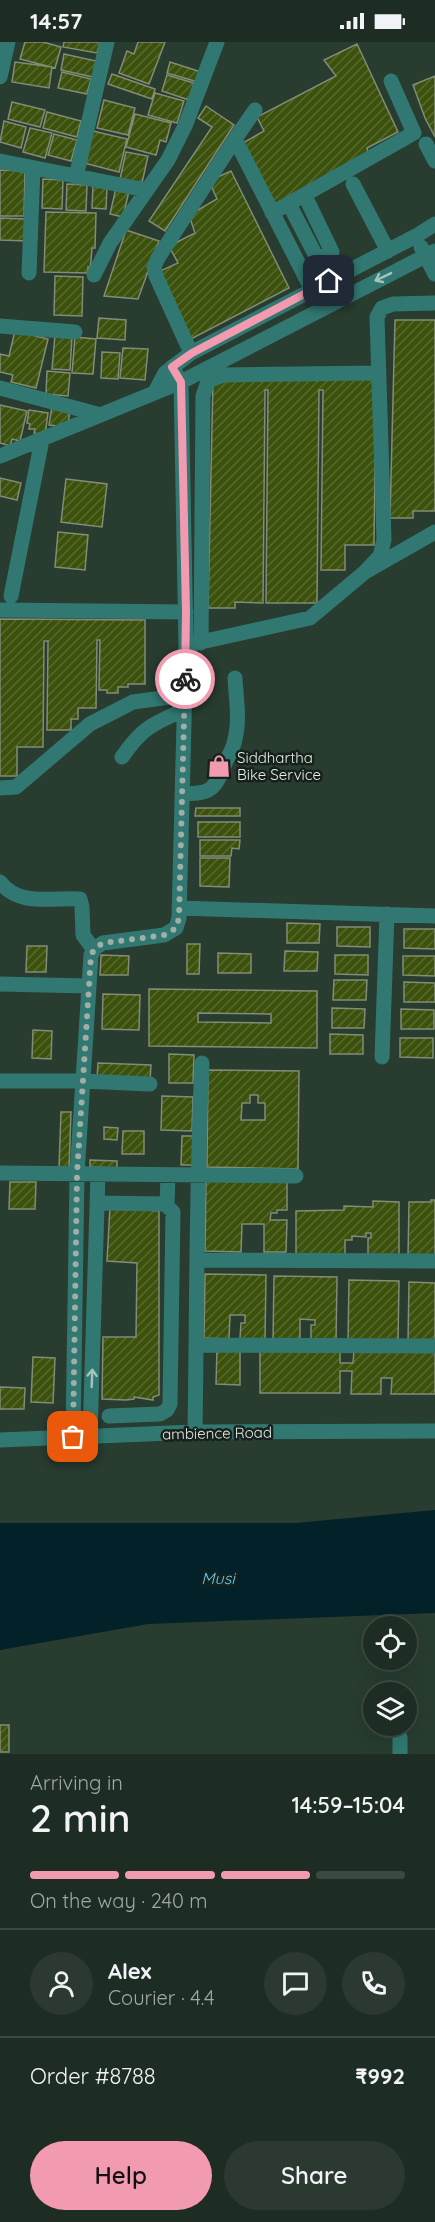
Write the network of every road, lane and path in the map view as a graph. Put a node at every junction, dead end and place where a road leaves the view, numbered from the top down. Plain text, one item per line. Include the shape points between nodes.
1 (8, 42) edge
2 (107, 42) edge
3 (216, 42) edge
4 (0, 77) edge
5 (391, 81) dead end
6 (255, 110) dead end
7 (235, 140) junction
8 (429, 140) edge
9 (0, 161) edge
10 (435, 161) edge
11 (33, 168) junction
12 (76, 177) junction
13 (353, 184) dead end
14 (146, 190) junction
15 (305, 196) junction
16 (289, 204) junction
17 (272, 213) junction
18 (435, 224) edge
19 (416, 236) junction
20 (388, 251) junction
21 (332, 252) junction
22 (430, 254) edge
23 (316, 257) junction
24 (297, 263) junction
25 (29, 273) dead end
26 (94, 274) dead end
27 (343, 274) junction
28 (435, 274) edge
29 (329, 281) junction
30 (312, 290) junction
31 (281, 299) dead end
32 (435, 303) edge
33 (0, 326) edge
34 (75, 332) dead end
35 (204, 342) junction
36 (190, 349) junction
37 (172, 367) junction
38 (378, 373) junction
39 (181, 382) junction
40 (0, 388) edge
41 (155, 392) junction
42 (100, 415) junction
43 (42, 440) junction
44 (0, 456) edge
45 (435, 532) edge
46 (365, 572) junction
47 (11, 596) dead end
48 (0, 610) edge
49 (186, 612) junction
50 (201, 643) junction
51 (186, 645) junction
52 (235, 678) dead end
53 (184, 703) junction
54 (122, 757) dead end
55 (0, 788) edge
56 (182, 793) junction
57 (0, 882) edge
58 (180, 908) junction
59 (387, 914) junction
60 (435, 916) edge
61 (94, 950) junction
62 (0, 984) edge
63 (88, 986) junction
64 (382, 1057) dead end
65 (202, 1063) dead end
66 (0, 1081) edge
67 (82, 1081) junction
68 (150, 1084) dead end
69 (0, 1173) edge
70 (77, 1174) junction
71 (98, 1174) junction
72 (197, 1174) junction
73 (168, 1176) junction
74 (296, 1176) dead end
75 (98, 1203) junction
76 (167, 1206) junction
77 (198, 1260) junction
78 (435, 1261) edge
79 (197, 1345) junction
80 (435, 1346) edge
81 (109, 1416) dead end
82 (435, 1431) edge
83 (195, 1432) junction
84 (90, 1436) junction
85 (73, 1437) junction
86 (0, 1440) edge
87 (400, 1737) dead end
88 (400, 1754) edge

1 - 4 street
2 - 12 street
3 - 14 street via 177,143
5 - 15 street via 414,133
6 - 7 street
7 - 17 street
7 - 36 street via 154,267
8 - 10 street
9 - 11 street
11 - 12 street
11 - 25 street
12 - 14 street
13 - 20 street
14 - 26 street
15 - 16 street
15 - 21 street
16 - 17 street
16 - 23 street
17 - 24 street
18 - 19 street
19 - 20 street
19 - 22 street
20 - 27 street
21 - 23 street
21 - 27 street
22 - 28 street
22 -> 39 street
23 - 24 street
23 - 29 street
24 - 30 street
27 - 29 street
29 - 30 street
30 - 35 street
31 - 35 street
32 - 38 street via 381,308 377,316
33 - 34 street
35 - 36 street
36 - 37 street
37 - 39 street
37 - 41 street
38 - 46 street via 384,540 380,556
38 - 50 street via 223,375 208,381 202,396
39 - 41 street
39 - 49 street
40 - 42 street
41 - 42 street
42 - 43 street
43 - 44 street
43 - 47 street
45 - 46 street
46 - 50 street via 310,618
48 - 49 street
49 - 51 street
50 - 51 street
51 - 53 street
52 - 56 street via 236,738 220,778 205,793
53 - 54 street via 137,736
53 - 55 street via 133,702 90,724 16,787
53 - 56 street
56 - 58 street
57 - 61 street via 18,897 80,899 83,934
58 - 59 street
58 - 61 street via 176,928 165,935 103,943
59 - 60 street
59 - 64 street
61 - 63 street
62 - 63 street
63 - 67 street
65 - 72 street
66 - 67 street
67 - 68 street
67 - 70 street
69 - 70 street
70 - 71 street
70 - 85 street
71 - 73 street
71 - 75 street
72 - 73 street
72 - 74 street
72 - 77 street
73 - 76 street
75 - 76 street
84 -> 75 street
76 - 81 street via 172,1212 170,1404 160,1414
77 - 78 street
77 - 79 street
79 - 80 street
79 - 83 street
82 - 83 street, ambience Road
83 - 84 street, ambience Road
84 - 85 street, ambience Road
85 - 86 street, ambience Road
87 - 88 street

